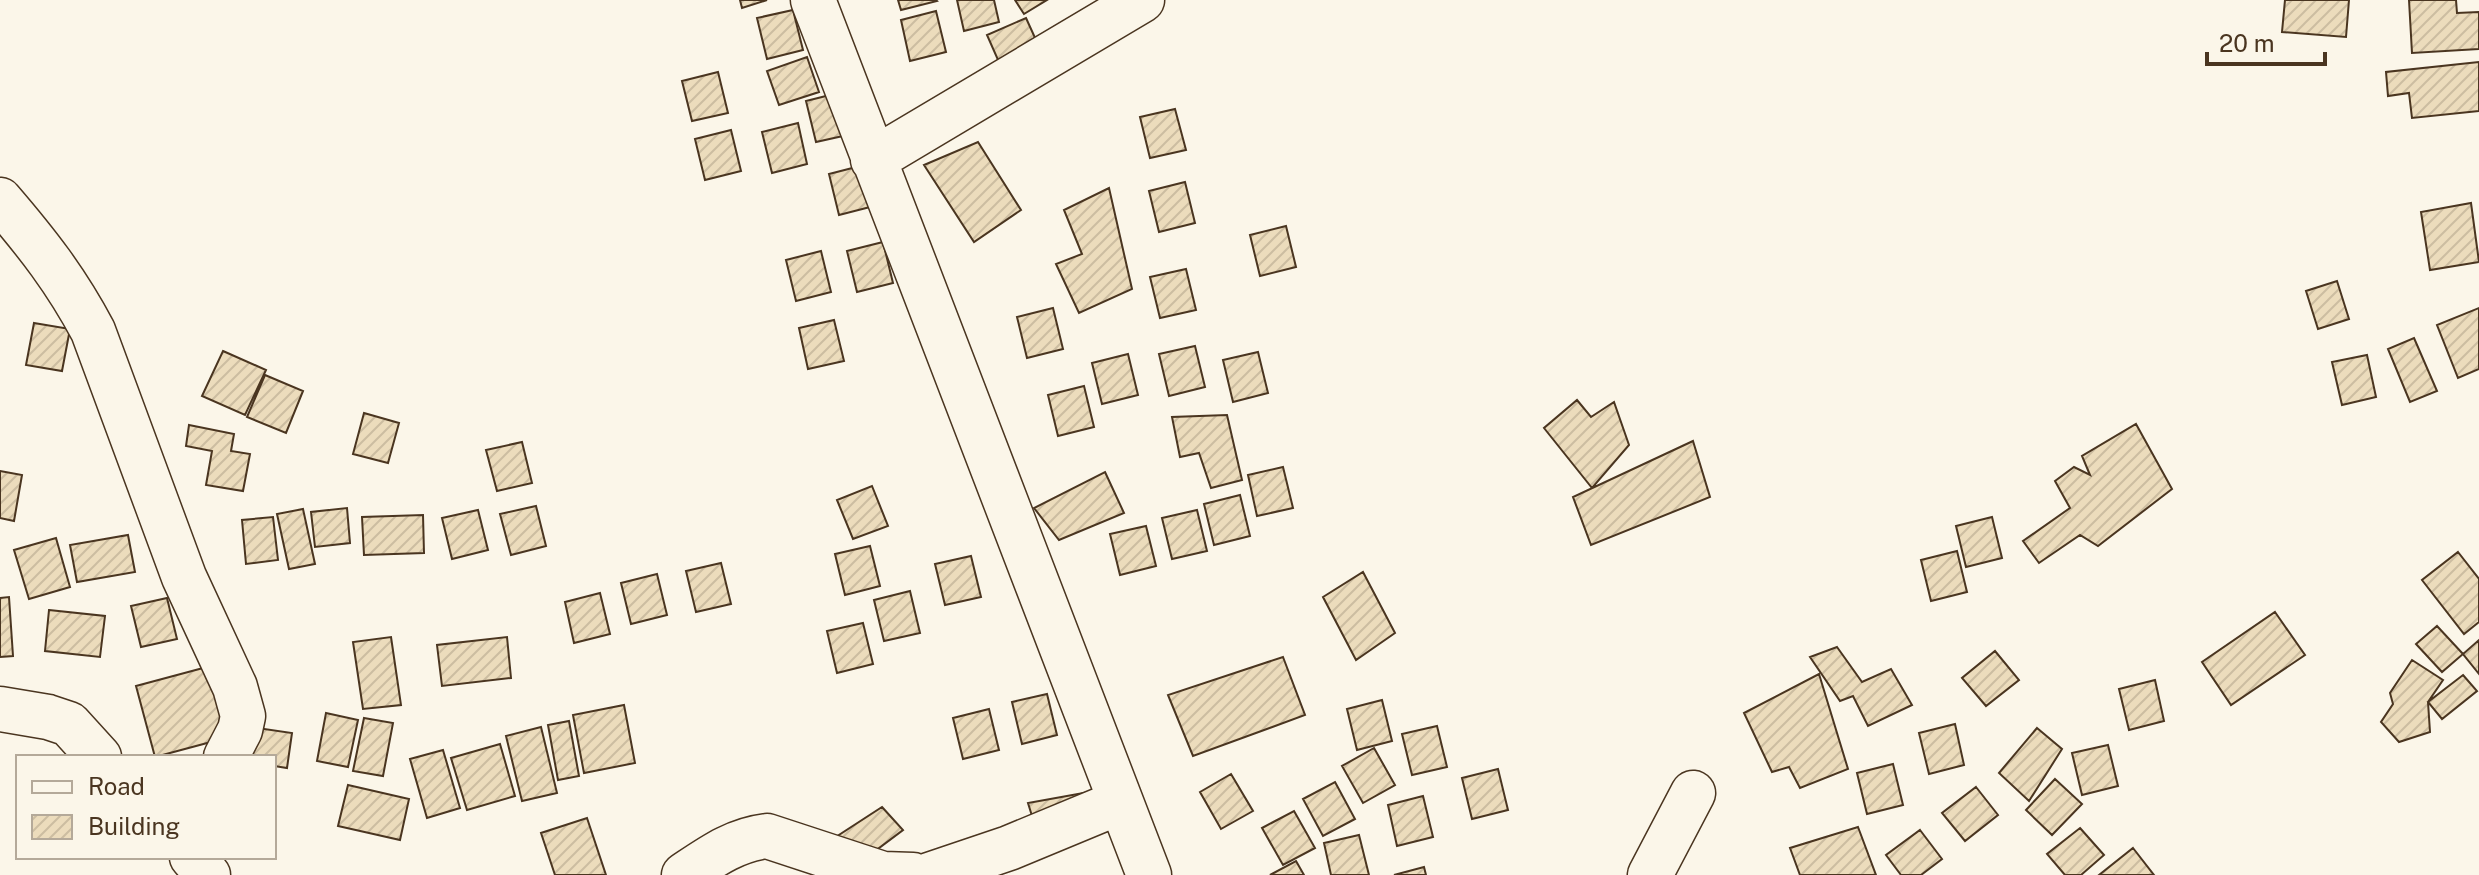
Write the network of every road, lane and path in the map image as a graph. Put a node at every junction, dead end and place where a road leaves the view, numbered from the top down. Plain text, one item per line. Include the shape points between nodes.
1 (813, 0) edge
2 (1142, 0) edge
3 (873, 160) junction
4 (0, 200) edge
5 (0, 709) edge
6 (97, 755) edge
7 (227, 755) edge
8 (1693, 793) dead end
9 (1120, 802) junction
10 (194, 859) edge
11 (208, 875) edge
12 (684, 875) edge
13 (913, 875) edge
14 (929, 875) edge
15 (1149, 875) edge
16 (1650, 875) edge

1 - 3 street
2 - 3 street
3 - 9 street
4 - 7 street via 46,254 93,331 184,577 235,687 243,716
5 - 6 street via 69,724
8 - 16 street
9 - 14 street
9 - 15 street
10 - 11 street
12 - 13 street via 731,844 767,836 883,874

